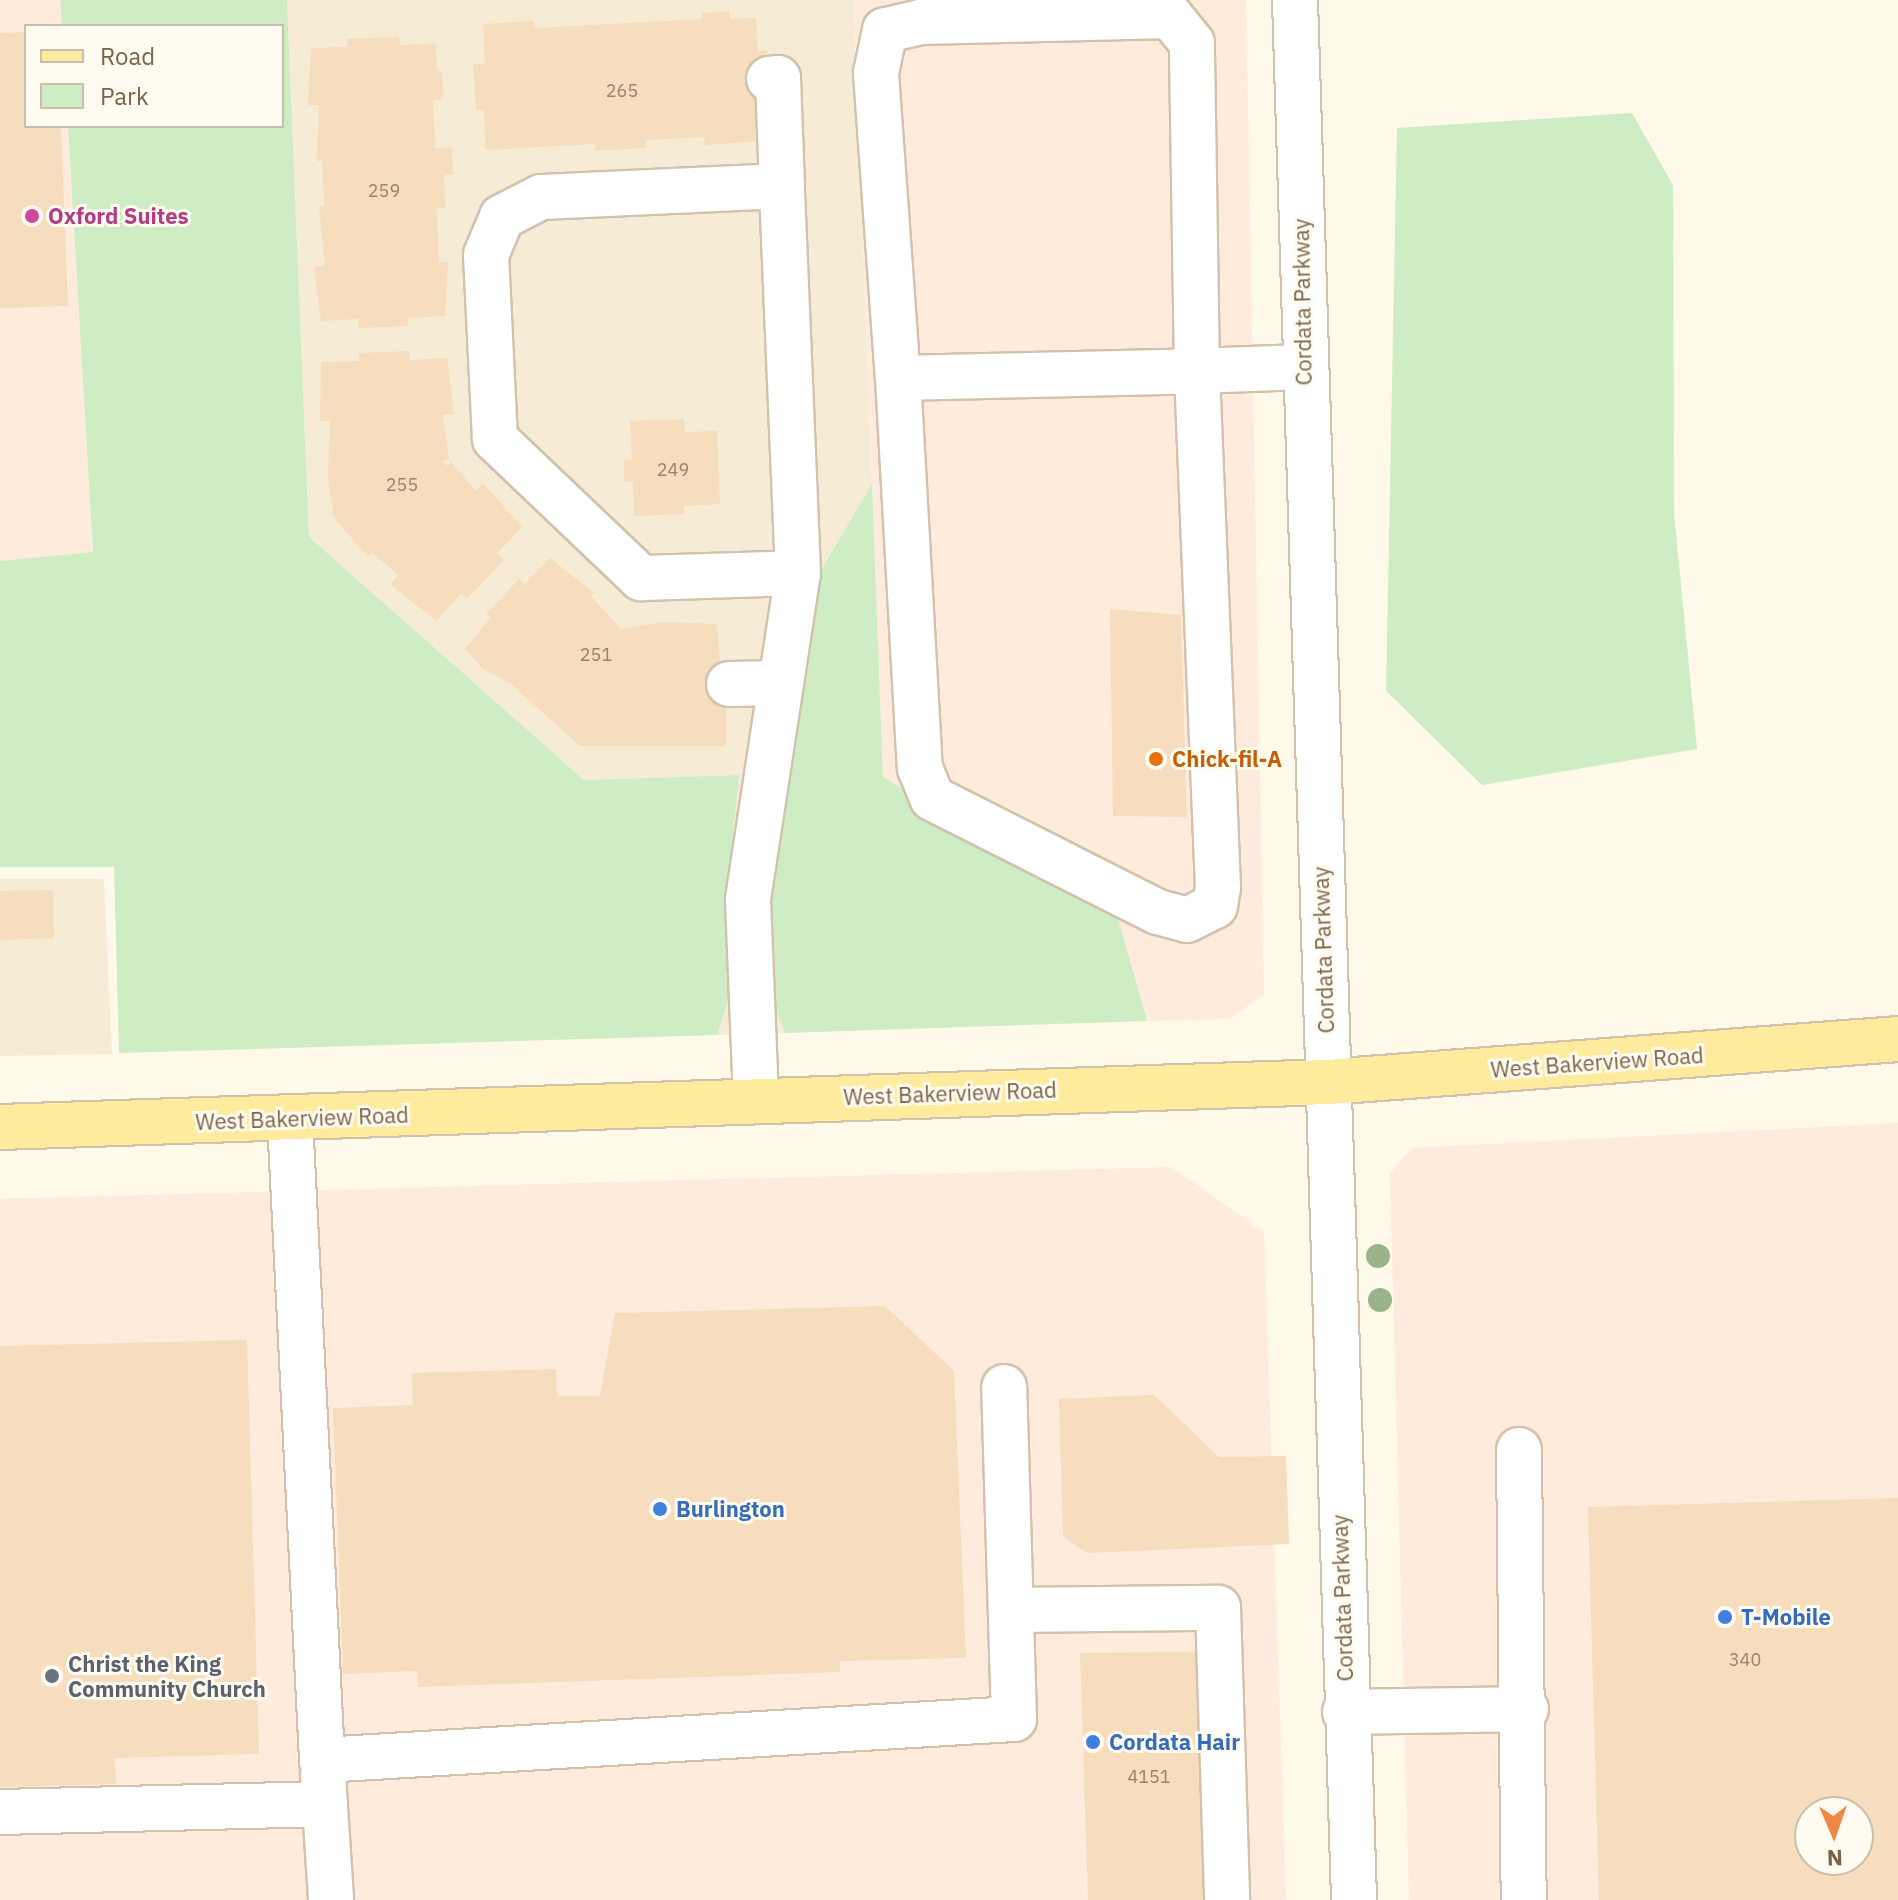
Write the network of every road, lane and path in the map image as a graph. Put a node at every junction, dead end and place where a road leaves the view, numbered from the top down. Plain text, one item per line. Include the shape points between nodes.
1 (1295, 0) edge
2 (769, 79) dead end
3 (782, 186) junction
4 (1303, 367) junction
5 (1197, 371) junction
6 (898, 378) junction
7 (798, 573) junction
8 (781, 683) junction
9 (729, 684) dead end
10 (1898, 1039) edge
11 (1328, 1082) junction
12 (756, 1099) junction
13 (290, 1119) junction
14 (0, 1127) edge
15 (1004, 1387) dead end
16 (1519, 1450) dead end
17 (1011, 1610) junction
18 (1526, 1709) junction
19 (1345, 1712) junction
20 (322, 1760) junction
21 (325, 1804) junction
22 (0, 1812) edge
23 (331, 1900) edge
24 (1227, 1900) edge
25 (1354, 1900) edge
26 (1524, 1900) edge

1 - 4 street, Cordata Parkway
2 - 3 street via 778,78
3 - 7 street
3 - 7 street via 541,197 502,217 486,255 495,439 641,578
4 - 5 street
4 - 11 street, Cordata Parkway
5 - 6 street
5 - 6 street via 1192,43 1170,16 921,22 885,30 876,73
5 - 6 street via 1218,888 1215,906 1187,920 1158,912 932,798 920,768
7 - 8 street
8 - 9 street
8 - 12 street via 748,899
10 - 11 main road, West Bakerview Road
11 - 12 main road, West Bakerview Road
11 - 19 street, Cordata Parkway
12 - 13 main road, West Bakerview Road
13 - 14 main road, West Bakerview Road
13 - 20 street
15 - 17 street
16 - 18 street
17 - 20 street via 1014,1719
17 - 24 street via 1218,1608
18 - 19 street
18 - 26 street
19 - 25 street, Cordata Parkway
20 - 21 street
21 - 22 street
21 - 23 street

